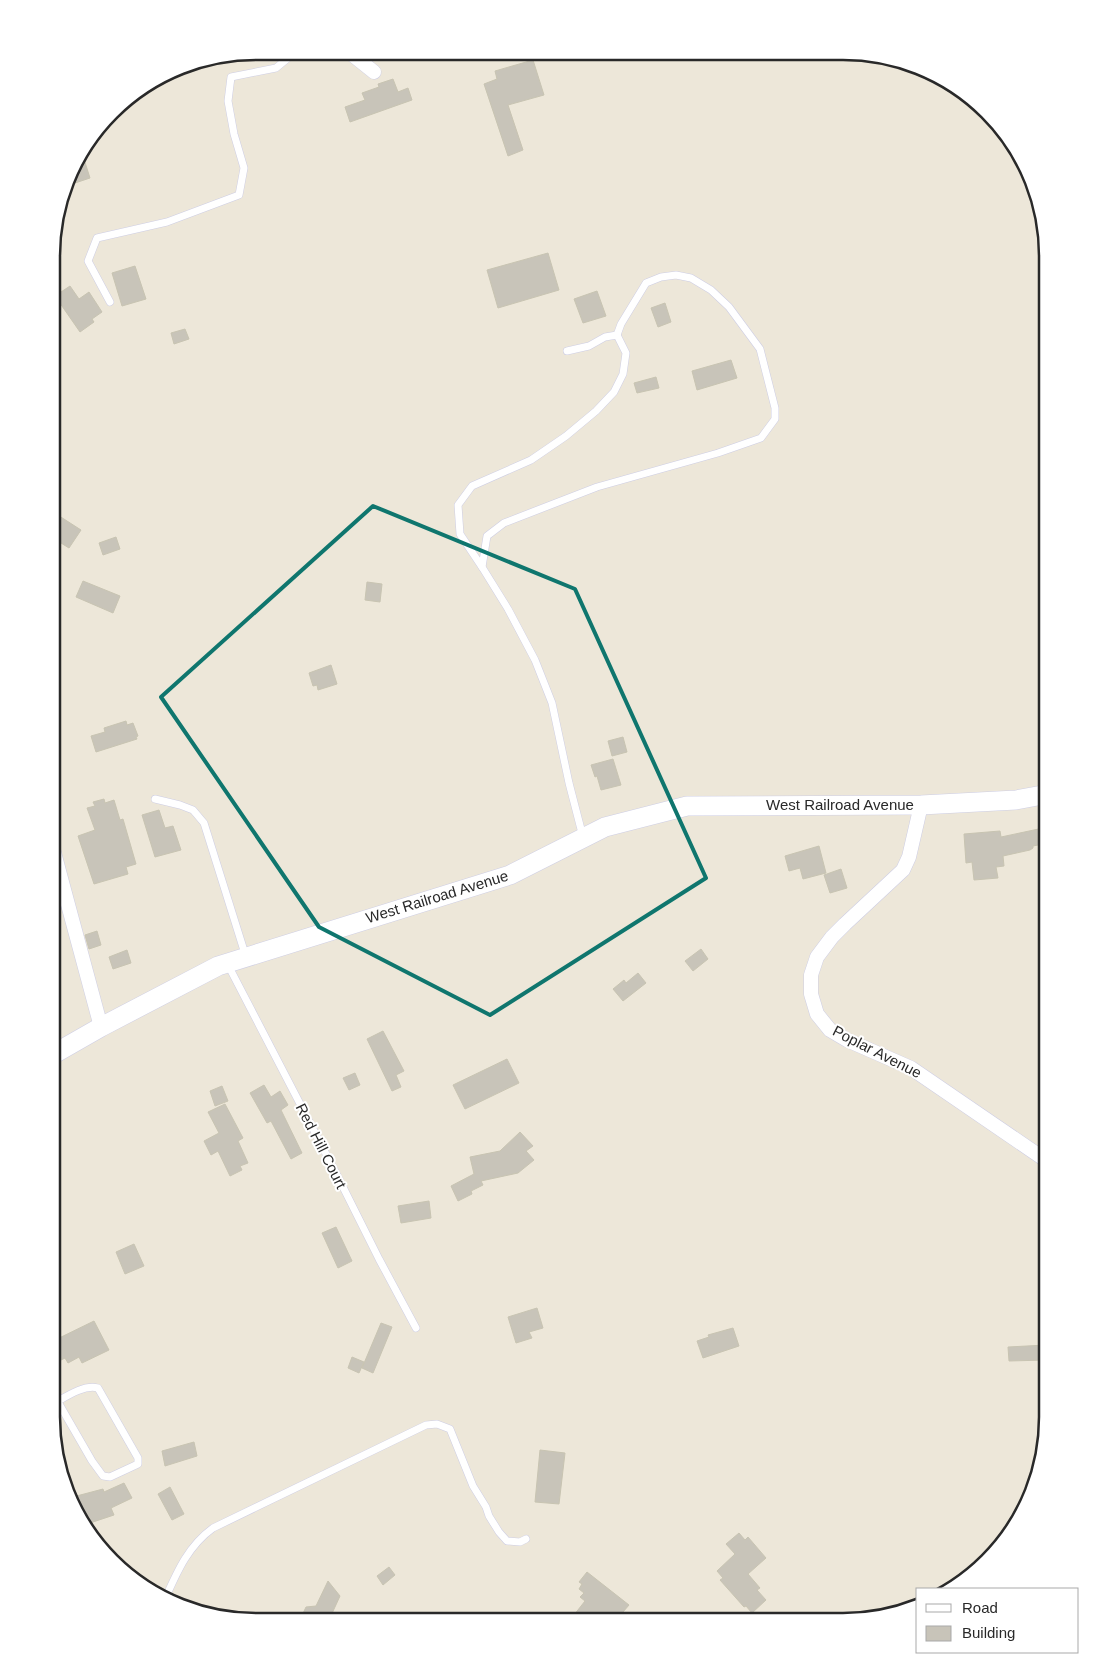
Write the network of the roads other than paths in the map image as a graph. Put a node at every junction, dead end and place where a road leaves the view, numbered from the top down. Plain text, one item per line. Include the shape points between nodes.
1 (286, 60) edge
2 (359, 60) edge
3 (374, 72) dead end
4 (110, 302) dead end
5 (617, 335) junction
6 (567, 351) dead end
7 (482, 567) junction
8 (1039, 796) edge
9 (154, 799) dead end
10 (921, 805) junction
11 (583, 837) junction
12 (60, 876) edge
13 (246, 957) junction
14 (226, 963) junction
15 (100, 1027) junction
16 (60, 1050) edge
17 (1039, 1156) edge
18 (416, 1328) dead end
19 (60, 1401) edge
20 (60, 1413) edge
21 (526, 1539) dead end
22 (168, 1592) edge

1 - 4 lane via 276,68 231,77 228,101 244,168 239,195 167,222 97,238 88,260
2 - 3 street
5 - 6 lane
5 - 7 lane via 626,353 623,374 614,392 596,412 531,460 472,486 458,505 460,534
5 - 7 lane via 646,283 676,275 691,278 723,302 760,349 775,419 761,438 597,487 504,523 487,536
7 - 11 lane via 535,660 552,703
8 - 10 main road, West Railroad Avenue
9 - 13 lane via 193,810 204,823
10 - 11 main road, West Railroad Avenue via 687,806 606,827
10 - 17 street, Poplar Avenue via 904,870 845,924 817,957 811,975 811,994 817,1014 830,1030 911,1068
11 - 13 main road, West Railroad Avenue via 510,876
12 - 15 street
13 - 14 main road, West Railroad Avenue
14 - 15 main road, West Railroad Avenue
14 - 18 lane, Red Hill Court
15 - 16 main road, West Railroad Avenue
19 - 20 lane via 89,1387 98,1388 138,1458 138,1464 110,1477 103,1476
21 - 22 lane via 508,1541 499,1532 473,1486 450,1429 437,1424 426,1425 213,1528 193,1546

